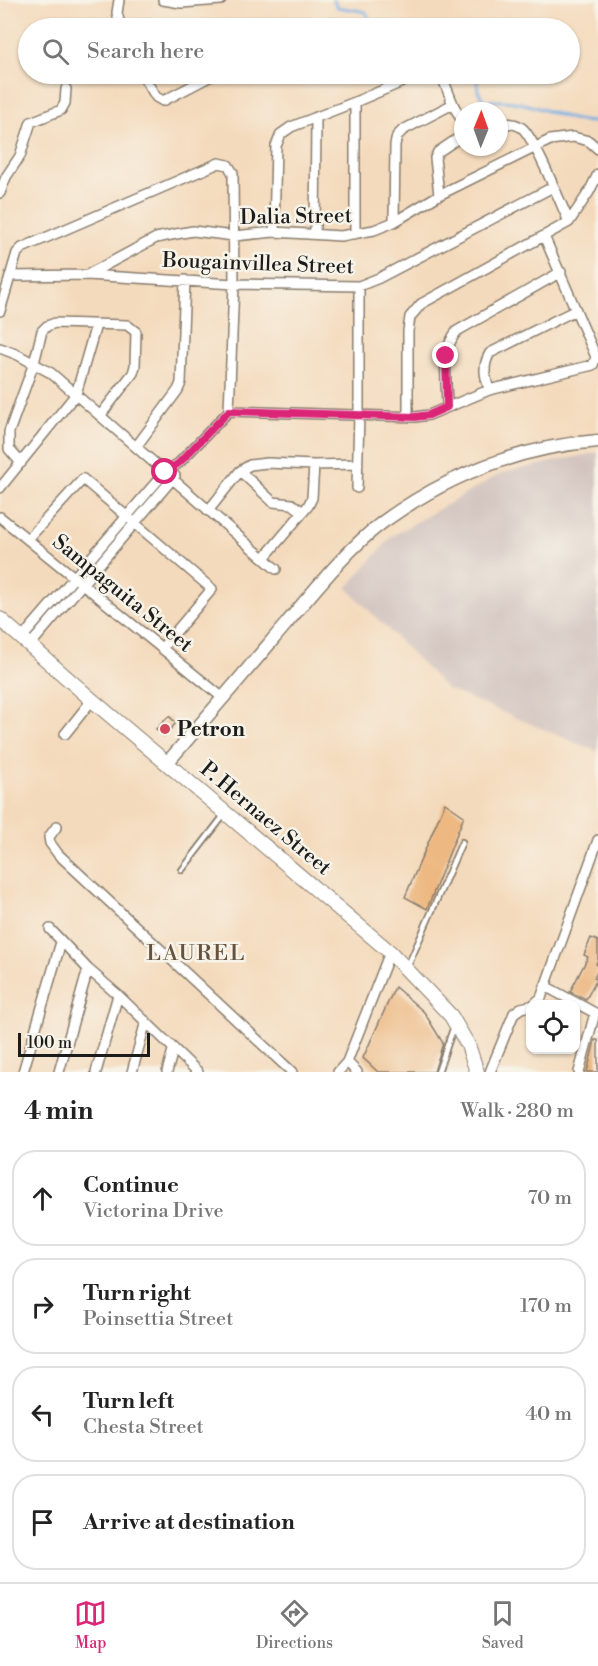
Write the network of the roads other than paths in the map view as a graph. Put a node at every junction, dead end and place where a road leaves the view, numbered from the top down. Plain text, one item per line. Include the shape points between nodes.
1 (119, 0) edge
2 (163, 0) edge
3 (220, 0) edge
4 (118, 18) edge
5 (148, 84) edge
6 (196, 84) edge
7 (397, 84) edge
8 (445, 84) edge
9 (66, 89) dead end
10 (355, 102) junction
11 (453, 104) joint
12 (316, 117) junction
13 (508, 123) edge
14 (454, 141) edge
15 (534, 147) junction
16 (598, 149) edge
17 (598, 174) edge
18 (553, 187) junction
19 (0, 193) edge
20 (439, 195) junction
21 (394, 222) junction
22 (569, 222) junction
23 (274, 232) junction
24 (315, 233) junction
25 (355, 234) junction
26 (234, 236) junction
27 (544, 236) junction
28 (561, 272) junction
29 (87, 275) junction
30 (10, 276) junction
31 (185, 280) junction
32 (234, 284) junction
33 (359, 286) junction
34 (576, 310) junction
35 (0, 311) edge
36 (96, 325) junction
37 (0, 348) edge
38 (34, 363) junction
39 (489, 390) junction
40 (76, 394) junction
41 (447, 407) junction
42 (229, 411) junction
43 (359, 415) junction
44 (100, 416) junction
45 (408, 417) junction
46 (598, 441) edge
47 (136, 447) junction
48 (21, 463) junction
49 (179, 463) junction
50 (357, 464) junction
51 (314, 465) junction
52 (240, 471) junction
53 (165, 472) junction
54 (174, 479) junction
55 (0, 488) edge
56 (357, 488) dead end
57 (208, 511) junction
58 (303, 512) junction
59 (0, 517) edge
60 (127, 517) junction
61 (135, 524) junction
62 (28, 539) junction
63 (264, 558) junction
64 (276, 569) dead end
65 (74, 577) junction
66 (83, 584) junction
67 (0, 619) edge
68 (26, 641) junction
69 (162, 648) junction
70 (223, 698) junction
71 (92, 700) junction
72 (65, 734) dead end
73 (167, 764) junction
74 (226, 812) junction
75 (57, 826) dead end
76 (598, 840) edge
77 (462, 842) dead end
78 (182, 870) dead end
79 (50, 929) dead end
80 (61, 942) junction
81 (390, 952) junction
82 (407, 968) junction
83 (88, 969) junction
84 (545, 986) junction
85 (118, 995) junction
86 (538, 1000) edge
87 (598, 1002) edge
88 (526, 1007) edge
89 (595, 1013) junction
90 (146, 1021) junction
91 (455, 1024) junction
92 (173, 1050) junction
93 (347, 1062) junction
94 (23, 1072) edge
95 (59, 1072) edge
96 (96, 1072) edge
97 (132, 1072) edge
98 (167, 1072) edge
99 (198, 1072) edge
100 (292, 1072) edge
101 (339, 1072) edge
102 (357, 1072) edge
103 (438, 1072) edge
104 (477, 1072) edge
105 (490, 1072) edge
106 (579, 1072) edge

1 - 4 street
2 - 3 street
5 - 6 street via 163,101
7 - 10 street
8 - 11 street
9 - 19 street via 61,110 31,122 20,156
10 - 12 street
10 - 25 street
11 - 21 street via 397,136
12 - 23 street via 281,134 276,146
12 - 24 street
13 - 15 street via 523,128
14 - 20 street via 435,158
15 - 16 street, Dalia Street via 573,137 589,141
15 - 18 street
15 - 20 street, Dalia Street
17 - 22 street
18 - 22 street
18 - 33 street, Bougainvillea Street
20 - 21 street, Dalia Street
21 - 25 street, Dalia Street
22 - 27 street
23 - 24 street, Dalia Street
23 - 26 street, Dalia Street
24 - 25 street, Dalia Street
26 - 29 street, Dalia Street via 193,231 156,238
26 - 30 street via 233,173 228,165 219,163 22,248
26 - 32 street
27 - 28 street
27 - 45 street via 421,304 411,317
28 - 34 street
28 - 41 street via 456,331 448,341 446,356
29 - 30 street, Bougainvillea Street
29 - 31 street, Bougainvillea Street
30 - 35 street
31 - 32 street, Bougainvillea Street
31 - 47 street via 182,376 178,390
32 - 33 street, Bougainvillea Street
32 - 42 street
33 - 43 street
34 - 39 street via 490,353 485,362
34 - 39 street via 596,357 593,365
36 - 38 street via 47,326 42,331
36 - 40 street
36 - 44 street via 127,325 136,332 133,373
37 - 38 street
38 - 40 street
38 - 48 street via 9,432 9,449
39 - 41 street
40 - 44 street
40 - 48 street
41 - 45 street via 429,415
42 - 43 street
42 - 49 street
43 - 45 street
43 - 50 street
44 - 47 street
46 - 70 street via 528,451 491,463 436,488 382,523 341,561
47 - 53 street
48 - 55 street
49 - 53 street
49 - 54 street
50 - 51 street
50 - 56 street
51 - 52 street via 267,463
51 - 58 street via 312,498
52 - 57 street
52 - 58 street via 273,502 292,504
53 - 54 street
53 - 60 street
54 - 57 street
54 - 61 street
57 - 63 street
58 - 63 street
59 - 62 street, Sampaguita Street
60 - 61 street
60 - 62 street via 83,479
60 - 65 street
61 - 66 street
61 - 69 street via 212,589
62 - 65 street, Sampaguita Street
63 - 64 street
65 - 66 street, Sampaguita Street
65 - 68 street
66 - 68 street
66 - 69 street, Sampaguita Street
67 - 68 main road, P. Hernaez Street
68 - 71 main road, P. Hernaez Street
69 - 70 street, Sampaguita Street
70 - 73 street
71 - 72 street
71 - 73 main road, P. Hernaez Street
73 - 74 main road, P. Hernaez Street
74 - 78 lane
74 - 81 main road, P. Hernaez Street
75 - 100 street via 49,837 58,854
76 - 84 street
77 - 82 lane
79 - 80 street
80 - 83 street
80 - 94 street
81 - 82 main road, P. Hernaez Street
81 - 93 street
82 - 91 main road, P. Hernaez Street
83 - 85 street
83 - 95 street
84 - 86 street
84 - 89 street
85 - 90 street
85 - 96 street
87 - 89 street
88 - 105 street via 514,1013
89 - 106 street
90 - 92 street
90 - 97 street
91 - 103 lane
91 - 104 main road, P. Hernaez Street via 468,1045
92 - 98 street
92 - 99 street
93 - 101 street
93 - 102 street

